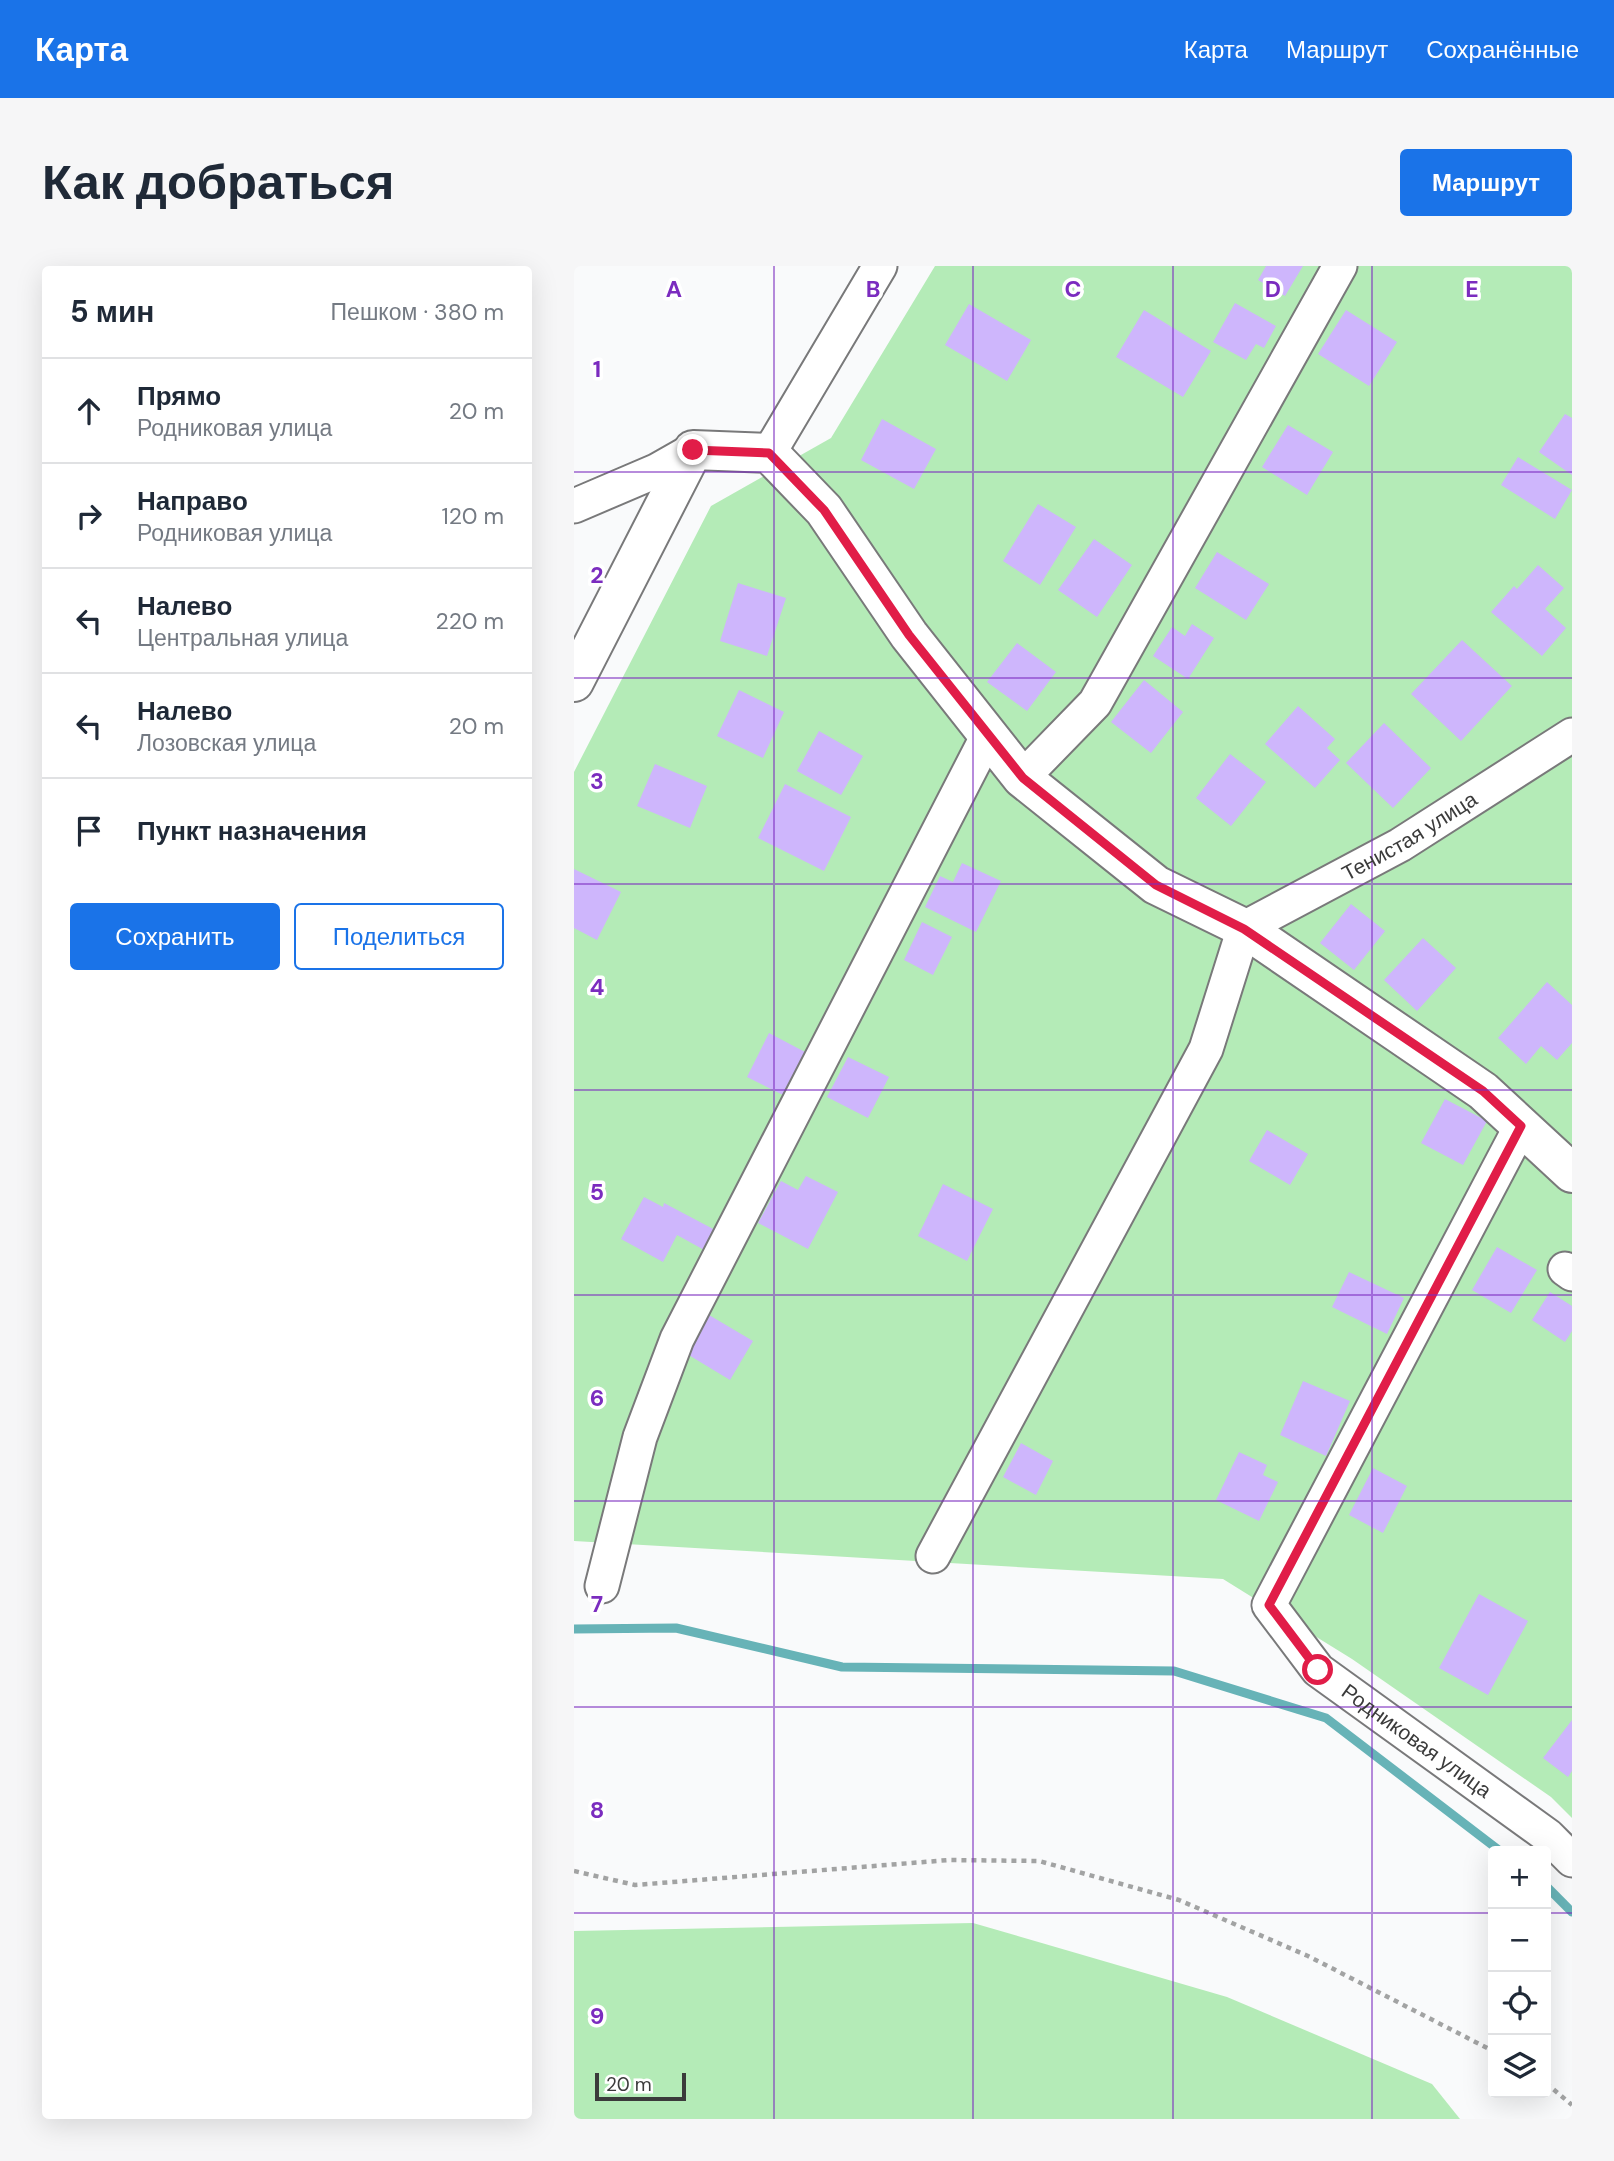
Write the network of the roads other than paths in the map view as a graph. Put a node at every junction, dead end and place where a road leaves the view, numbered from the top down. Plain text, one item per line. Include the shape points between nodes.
1 (880, 266) edge
2 (1340, 266) edge
3 (693, 450) junction
4 (769, 453) junction
5 (574, 506) edge
6 (574, 682) edge
7 (988, 735) junction
8 (1565, 749) edge
9 (1023, 778) junction
10 (1244, 929) junction
11 (1521, 1126) junction
12 (1572, 1173) edge
13 (933, 1556) dead end
14 (601, 1586) dead end
15 (1572, 1860) edge

1 - 4 street
2 - 9 street via 1095,703
3 - 4 main road
3 - 5 street
3 - 6 main road
4 - 7 main road via 824,510 909,635
7 - 9 main road
7 - 14 street via 677,1339 640,1437
8 - 10 street, Тенистая улица
9 - 10 main road via 1156,885
10 - 11 main road via 1483,1091
10 - 13 street via 1206,1049
11 - 12 main road
11 - 15 street, Родниковая улица via 1269,1605 1318,1670 1548,1836

